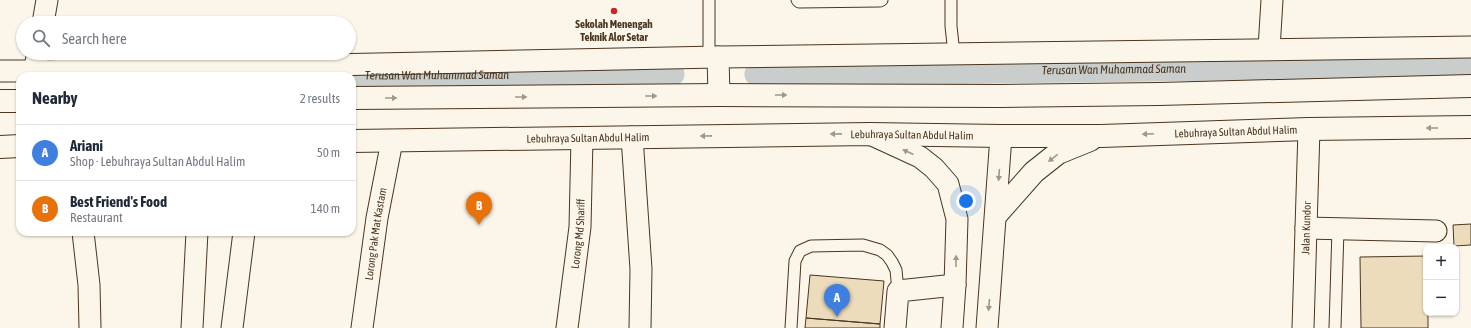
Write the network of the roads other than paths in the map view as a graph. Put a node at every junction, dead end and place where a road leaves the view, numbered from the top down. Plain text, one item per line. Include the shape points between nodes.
1 (47, 0) edge
2 (709, 0) edge
3 (797, 0) edge
4 (882, 0) edge
5 (951, 0) edge
6 (1272, 0) edge
7 (44, 16) edge
8 (1471, 47) edge
9 (1269, 49) junction
10 (954, 54) junction
11 (714, 57) junction
12 (307, 60) edge
13 (356, 60) edge
14 (36, 62) edge
15 (0, 71) edge
16 (1471, 86) edge
17 (719, 95) junction
18 (356, 98) edge
19 (0, 101) edge
20 (16, 101) edge
21 (1471, 127) edge
22 (1309, 128) junction
23 (870, 134) junction
24 (1001, 136) junction
25 (1101, 136) junction
26 (632, 137) junction
27 (582, 138) junction
28 (356, 141) edge
29 (392, 141) junction
30 (16, 146) edge
31 (0, 147) edge
32 (996, 215) junction
33 (1306, 228) junction
34 (1338, 229) junction
35 (1436, 232) dead end
36 (84, 236) edge
37 (198, 236) edge
38 (244, 236) edge
39 (955, 285) junction
40 (898, 291) junction
41 (90, 328) edge
42 (192, 328) edge
43 (232, 328) edge
44 (362, 328) edge
45 (567, 328) edge
46 (640, 328) edge
47 (791, 328) edge
48 (895, 328) edge
49 (952, 328) edge
50 (987, 328) edge
51 (1303, 328) edge
52 (1336, 328) edge

1 - 7 street
2 - 11 lane
3 - 4 lane
5 - 10 lane
6 - 9 street
8 - 9 street
9 - 10 street
10 - 11 street
11 - 13 street
11 - 17 street
12 - 14 street
14 - 15 street
17 -> 16 main road via 1001,96
18 -> 17 main road
19 - 20 main road
21 -> 22 main road, Lebuhraya Sultan Abdul Halim
22 -> 25 main road, Lebuhraya Sultan Abdul Halim
22 - 33 street, Jalan Kundor
23 - 24 main road, Lebuhraya Sultan Abdul Halim
23 -> 26 main road, Lebuhraya Sultan Abdul Halim
39 -> 23 street via 957,219 948,184 920,157
24 - 25 main road, Lebuhraya Sultan Abdul Halim
24 -> 32 street
25 -> 32 main road via 1058,153 1034,172
26 - 27 main road, Lebuhraya Sultan Abdul Halim
26 - 46 street via 641,269
27 - 29 main road, Lebuhraya Sultan Abdul Halim
27 - 45 street, Lorong Md Shariff via 580,227
28 - 29 main road, Lebuhraya Sultan Abdul Halim
29 - 44 street, Lorong Pak Mat Kastam via 377,218
30 - 31 main road
32 -> 50 street
33 - 34 street
33 - 51 street, Jalan Kundor
34 - 35 street
34 - 52 lane
36 - 41 street
37 - 42 street
38 - 43 street
39 - 40 street
39 - 49 street
40 - 47 lane via 896,270 880,250 863,245 811,246 800,251 795,261
40 - 48 street

